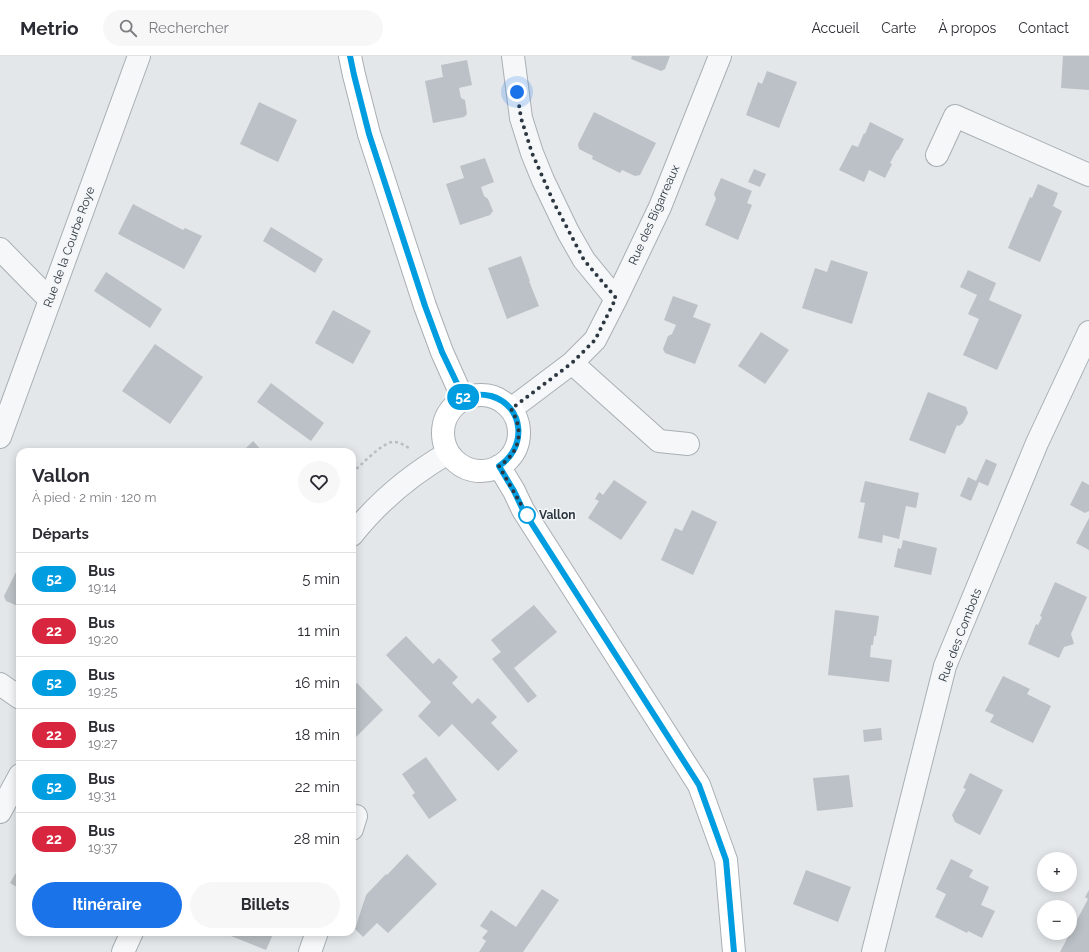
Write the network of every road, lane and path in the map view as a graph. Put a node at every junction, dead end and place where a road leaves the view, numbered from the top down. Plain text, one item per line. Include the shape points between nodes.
1 (139, 56) edge
2 (350, 56) edge
3 (512, 56) edge
4 (720, 56) edge
5 (937, 155) dead end
6 (1089, 175) edge
7 (0, 249) edge
8 (616, 298) junction
9 (50, 300) junction
10 (1089, 332) edge
11 (572, 363) junction
12 (464, 398) junction
13 (511, 409) junction
14 (0, 437) edge
15 (688, 444) dead end
16 (413, 451) dead end
17 (448, 453) junction
18 (499, 466) junction
19 (356, 469) edge
20 (356, 529) edge
21 (0, 684) edge
22 (16, 695) edge
23 (16, 782) edge
24 (0, 812) edge
25 (130, 936) edge
26 (316, 936) edge
27 (123, 952) edge
28 (310, 952) edge
29 (734, 952) edge
30 (873, 952) edge

1 - 9 street, Rue de la Courbe Roye
2 - 12 street via 369,134 422,298 442,352
3 - 8 street via 521,118 543,180 584,260
4 - 8 street, Rue des Bigarreaux via 660,207
5 - 6 street via 955,116
7 - 9 street
8 - 11 street, Rue des Bigarreaux via 595,340
9 - 14 street, Rue de la Courbe Roye
10 - 30 street, Rue des Combots via 1037,443 945,666
11 - 13 street, Rue des Bigarreaux
11 - 15 street via 659,441
12 - 13 street via 476,394 489,395 501,400
12 - 17 street via 452,407 445,419 442,433
13 - 18 street via 518,423 518,440 512,455
16 - 19 path via 397,442 391,442
17 - 18 street via 453,460 467,469 492,470
17 - 20 street via 390,494
18 - 29 street via 523,510 699,785 726,860
21 - 22 street
23 - 24 street
25 - 27 street
26 - 28 street

